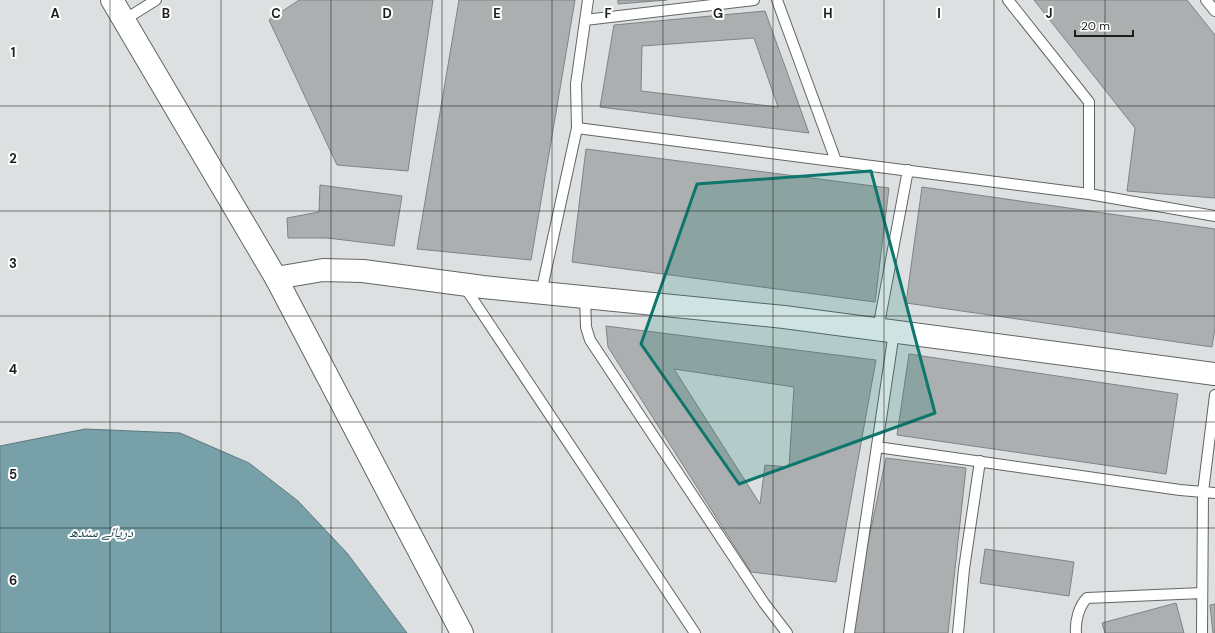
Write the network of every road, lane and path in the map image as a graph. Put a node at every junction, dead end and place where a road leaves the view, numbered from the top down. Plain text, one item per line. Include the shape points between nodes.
1 (112, 0) edge
2 (156, 0) edge
3 (588, 0) edge
4 (754, 0) edge
5 (777, 0) edge
6 (1008, 0) edge
7 (1206, 0) edge
8 (1215, 11) edge
9 (124, 20) junction
10 (585, 20) junction
11 (577, 128) junction
12 (836, 161) junction
13 (908, 170) junction
14 (1089, 194) junction
15 (1215, 216) edge
16 (276, 278) junction
17 (463, 284) junction
18 (541, 293) junction
19 (585, 297) junction
20 (886, 330) junction
21 (1215, 374) edge
22 (1215, 396) edge
23 (877, 447) junction
24 (980, 461) junction
25 (1203, 492) junction
26 (1215, 493) edge
27 (1202, 593) junction
28 (462, 633) edge
29 (695, 633) edge
30 (787, 633) edge
31 (849, 633) edge
32 (958, 633) edge
33 (1076, 633) edge
34 (1202, 633) edge

1 - 9 street
2 - 9 lane
3 - 10 lane
4 - 10 lane
5 - 12 lane
6 - 14 lane via 1089,102
7 - 8 lane
9 - 16 street
10 - 11 lane via 576,84
11 - 12 lane
11 - 18 lane
12 - 13 lane
13 - 14 lane
13 - 20 lane
14 - 15 lane
16 - 17 street via 336,270
16 - 28 street
17 - 18 street
17 - 29 lane
18 - 19 street
19 - 20 street
19 - 30 lane via 586,327 590,340
20 - 21 street
20 - 23 lane
22 - 25 lane
23 - 24 lane
23 - 31 lane
24 - 25 lane
24 - 32 lane via 964,569
25 - 26 lane
25 - 27 lane
27 - 33 lane via 1087,598 1082,604 1075,626
27 - 34 lane

